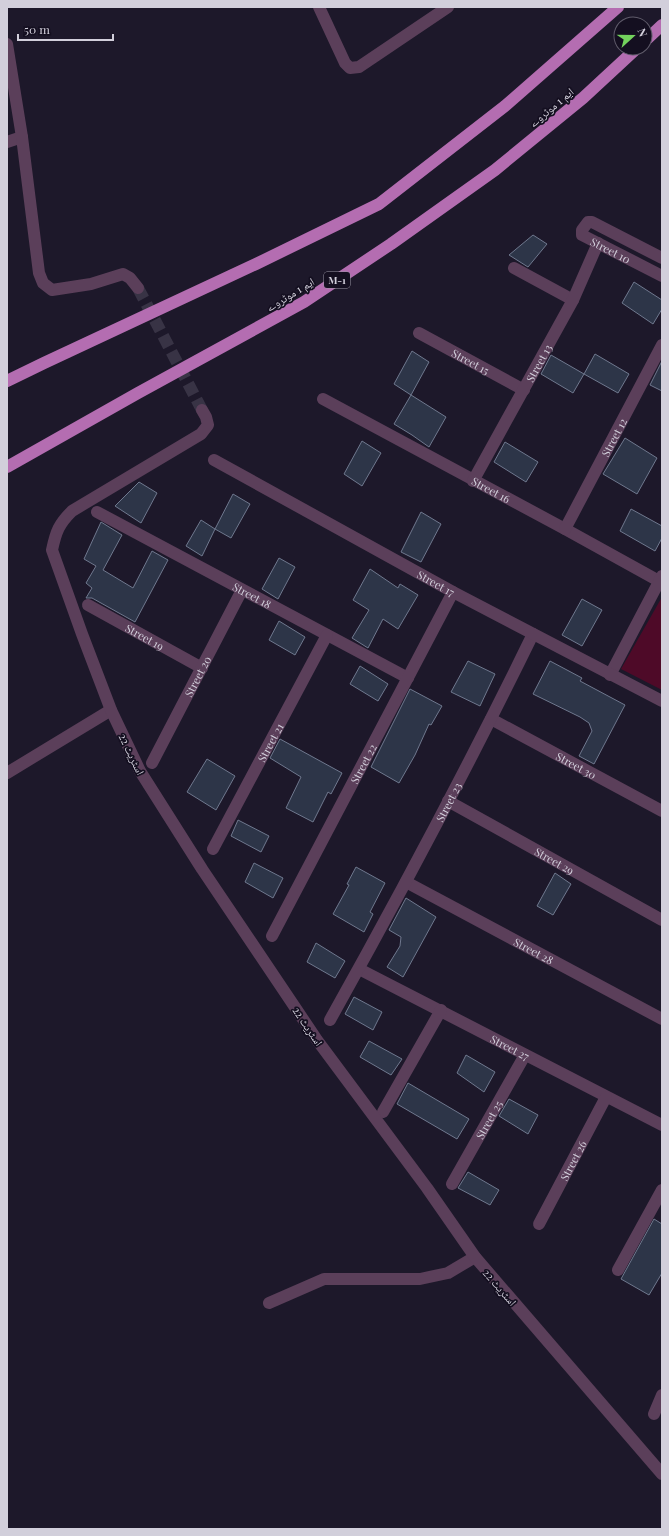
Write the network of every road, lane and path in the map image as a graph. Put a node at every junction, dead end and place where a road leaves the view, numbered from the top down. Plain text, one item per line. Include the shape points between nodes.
1 (319, 7) edge
2 (448, 7) edge
3 (618, 7) edge
4 (662, 25) edge
5 (653, 33) edge
6 (7, 44) edge
7 (628, 56) edge
8 (22, 137) junction
9 (7, 142) edge
10 (598, 243) junction
11 (662, 258) edge
12 (514, 268) dead end
13 (662, 276) edge
14 (138, 288) tunnel mouth
15 (573, 300) junction
16 (419, 333) dead end
17 (662, 345) edge
18 (7, 381) edge
19 (524, 390) junction
20 (323, 399) dead end
21 (202, 410) tunnel mouth
22 (214, 460) dead end
23 (7, 467) edge
24 (473, 480) junction
25 (97, 512) dead end
26 (565, 529) junction
27 (661, 579) edge
28 (242, 590) junction
29 (453, 592) junction
30 (88, 605) dead end
31 (533, 634) junction
32 (327, 635) junction
33 (202, 668) junction
34 (610, 675) junction
35 (408, 678) junction
36 (662, 701) edge
37 (111, 710) junction
38 (491, 719) junction
39 (152, 763) dead end
40 (7, 773) edge
41 (448, 801) junction
42 (662, 811) edge
43 (213, 849) dead end
44 (406, 882) junction
45 (662, 920) edge
46 (272, 936) dead end
47 (359, 969) junction
48 (440, 1010) junction
49 (662, 1019) edge
50 (330, 1020) dead end
51 (525, 1055) junction
52 (606, 1097) junction
53 (383, 1112) dead end
54 (662, 1125) edge
55 (452, 1184) dead end
56 (662, 1190) edge
57 (539, 1224) dead end
58 (475, 1257) junction
59 (618, 1270) dead end
60 (269, 1303) dead end
61 (662, 1395) edge
62 (658, 1416) edge
63 (662, 1474) edge

1 - 2 street via 345,62 350,68 359,68
3 - 18 highway via 505,106 379,204
4 - 5 highway
6 - 8 street
7 - 23 highway, ایم 1 موٹروے / M-1 via 583,98 495,170 304,302
8 - 9 street
8 - 14 street via 39,273 43,283 52,290 91,284 123,274
10 - 11 street, Street 10 via 582,234 588,222
10 - 13 street, Street 10
10 - 15 street, Street 13
12 - 15 street
15 - 19 street, Street 13
16 - 19 street, Street 15
17 - 26 street, Street 12
19 - 24 street, Street 13
20 - 24 street, Street 16
21 - 37 street, اسٹریٹ 22 via 208,425 201,434 72,511 60,523 54,538 52,550
22 - 29 street, Street 17
24 - 26 street, Street 16
25 - 28 street, Street 18
26 - 27 street, Street 16
27 - 34 street
28 - 32 street, Street 18
28 - 33 street, Street 20
29 - 31 street, Street 17
29 - 35 street, Street 22
30 - 33 street, Street 19
31 - 34 street, Street 17
31 - 38 street, Street 23
32 - 35 street, Street 18
32 - 43 street, Street 21
33 - 39 street, Street 20
34 - 36 street, Street 17
35 - 46 street, Street 22
37 - 40 street
37 - 58 street, اسٹریٹ 22 via 140,771 202,869 317,1040
38 - 41 street, Street 23
38 - 42 street, Street 30
41 - 44 street, Street 23
41 - 45 street, Street 29
44 - 47 street, Street 23
44 - 49 street, Street 28
47 - 48 street, Street 27
47 - 50 street, Street 23
48 - 51 street, Street 27
48 - 53 street
51 - 52 street, Street 27
51 - 55 street, Street 25
52 - 54 street, Street 27
52 - 57 street, Street 26
56 - 59 street
58 - 60 street via 448,1273 420,1279 324,1279
58 - 63 street, اسٹریٹ 22
61 - 62 street via 654,1409

